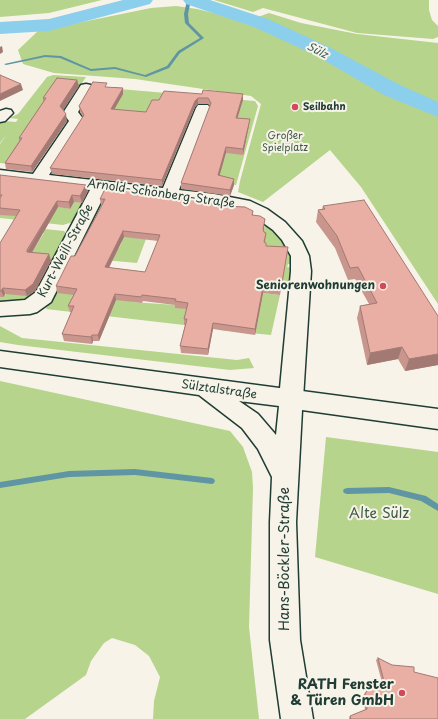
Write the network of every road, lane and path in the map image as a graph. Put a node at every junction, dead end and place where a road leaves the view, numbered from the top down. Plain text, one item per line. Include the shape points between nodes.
1 (86, 88) dead end
2 (203, 108) dead end
3 (0, 175) edge
4 (38, 179) junction
5 (101, 186) junction
6 (169, 194) junction
7 (0, 309) edge
8 (0, 359) edge
9 (204, 388) junction
10 (291, 399) junction
11 (438, 419) edge
12 (285, 476) junction
13 (297, 719) edge

1 - 4 street via 70,112 77,120
2 - 6 street
3 - 4 street, Arnold-Schönberg-Straße
4 - 5 street, Arnold-Schönberg-Straße
5 - 6 street, Arnold-Schönberg-Straße
5 - 7 street, Kurt-Weill-Straße via 44,297 34,306
6 - 10 street, Arnold-Schönberg-Straße via 244,205 262,213 279,226 295,245 300,256 301,271
8 - 9 street, Sülztalstraße
9 - 10 street, Sülztalstraße
9 - 12 street via 250,421 267,442
10 - 11 street, Sülztalstraße
10 - 12 street, Hans-Böckler-Straße
12 - 13 street, Hans-Böckler-Straße via 285,640

